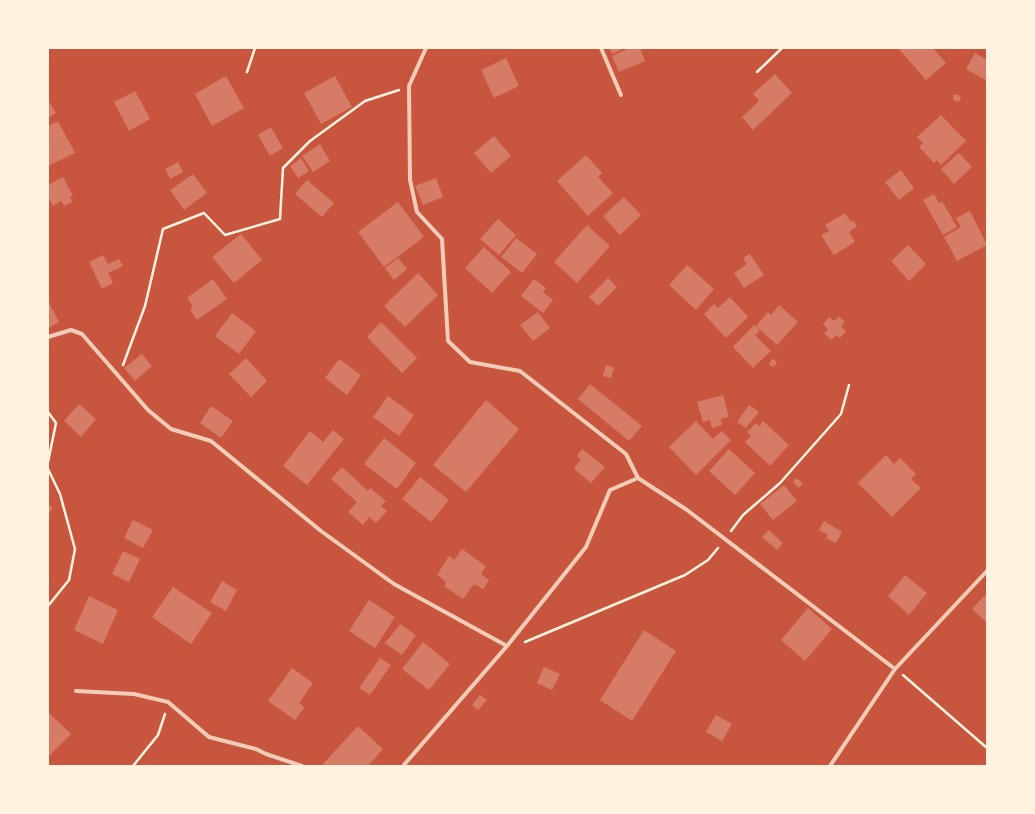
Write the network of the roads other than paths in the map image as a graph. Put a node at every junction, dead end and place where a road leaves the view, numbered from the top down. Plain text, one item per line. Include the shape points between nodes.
1 (426, 48) edge
2 (601, 48) edge
3 (621, 94) dead end
4 (48, 337) edge
5 (638, 478) junction
6 (987, 571) edge
7 (507, 646) junction
8 (895, 669) junction
9 (76, 691) dead end
10 (302, 766) edge
11 (403, 766) edge
12 (830, 766) edge

1 - 5 street via 409,86 410,180 417,212 442,239 448,341 470,362 520,372 626,454
2 - 3 street
4 - 7 street via 71,330 82,334 148,410 171,429 211,442 321,531 394,584
5 - 7 street via 610,490 586,548
5 - 8 street via 687,510
6 - 8 street
7 - 11 street
8 - 12 street
9 - 10 street via 134,694 168,702 209,737 256,749

